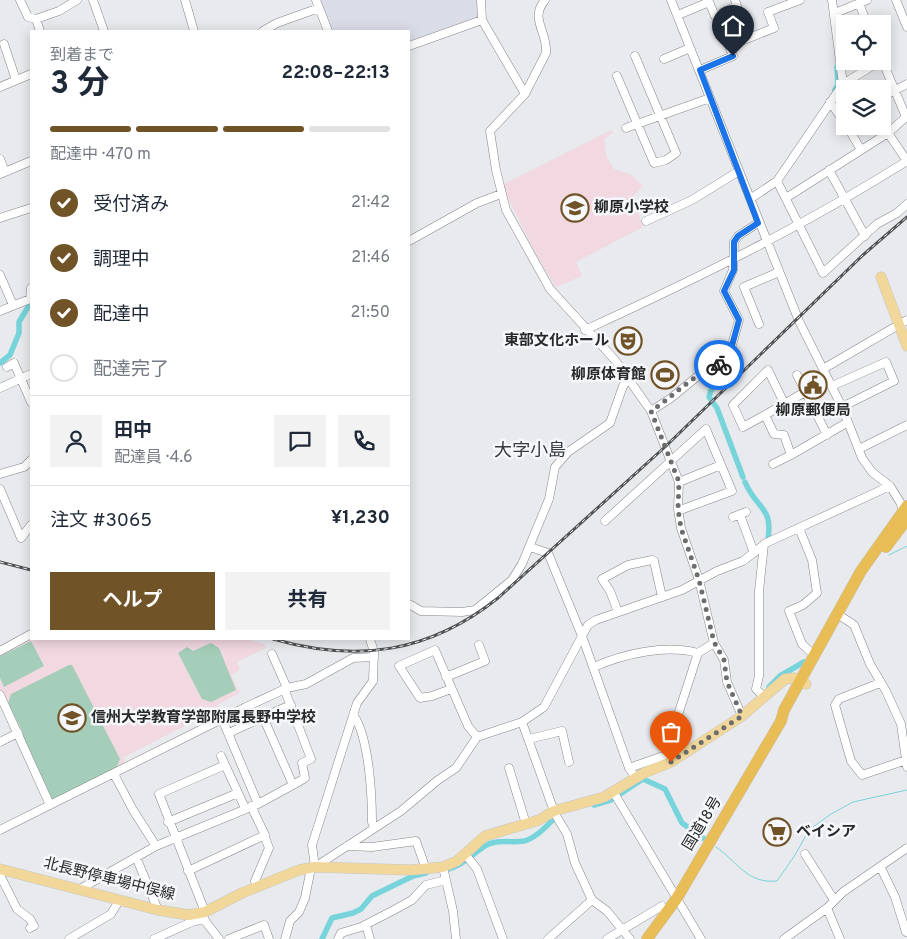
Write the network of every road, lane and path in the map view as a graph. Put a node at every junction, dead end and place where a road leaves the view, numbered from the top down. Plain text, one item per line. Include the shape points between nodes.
1 (20, 0) edge
2 (76, 0) edge
3 (93, 0) edge
4 (185, 0) edge
5 (480, 0) edge
6 (545, 0) edge
7 (671, 0) edge
8 (735, 0) edge
9 (800, 0) edge
10 (832, 0) edge
11 (867, 0) edge
12 (896, 0) edge
13 (709, 1) edge
14 (318, 4) edge
15 (859, 4) junction
16 (835, 13) junction
17 (678, 15) junction
18 (863, 15) edge
19 (36, 19) junction
20 (482, 20) junction
21 (907, 27) edge
22 (40, 30) edge
23 (104, 30) edge
24 (194, 30) edge
25 (265, 30) edge
26 (328, 30) edge
27 (4, 44) dead end
28 (410, 46) edge
29 (690, 48) junction
30 (635, 56) dead end
31 (664, 58) dead end
32 (700, 70) junction
33 (865, 70) edge
34 (886, 70) edge
35 (30, 74) edge
36 (617, 76) dead end
37 (16, 80) junction
38 (843, 80) edge
39 (849, 80) edge
40 (907, 84) edge
41 (0, 87) edge
42 (895, 89) junction
43 (891, 91) edge
44 (525, 94) junction
45 (836, 94) edge
46 (710, 98) junction
47 (830, 102) junction
48 (836, 110) edge
49 (660, 115) junction
50 (637, 124) junction
51 (626, 128) dead end
52 (891, 130) edge
53 (852, 135) edge
54 (885, 135) edge
55 (889, 135) edge
56 (861, 150) junction
57 (0, 159) edge
58 (30, 160) edge
59 (907, 161) edge
60 (829, 170) junction
61 (739, 171) junction
62 (2, 173) edge
63 (777, 181) junction
64 (501, 194) junction
65 (786, 198) junction
66 (750, 199) junction
67 (844, 199) junction
68 (907, 204) edge
69 (30, 208) edge
70 (0, 218) edge
71 (646, 222) dead end
72 (758, 223) junction
73 (799, 225) junction
74 (865, 236) junction
75 (410, 240) edge
76 (767, 242) junction
77 (733, 260) junction
78 (779, 272) junction
79 (0, 276) edge
80 (881, 278) dead end
81 (30, 299) edge
82 (13, 305) junction
83 (0, 311) edge
84 (903, 323) edge
85 (758, 324) dead end
86 (585, 330) junction
87 (907, 346) edge
88 (6, 365) dead end
89 (823, 369) junction
90 (30, 374) edge
91 (797, 374) dead end
92 (629, 377) junction
93 (17, 380) junction
94 (832, 386) junction
95 (0, 388) edge
96 (805, 392) junction
97 (30, 400) edge
98 (784, 404) junction
99 (842, 407) junction
100 (651, 411) junction
101 (765, 415) junction
102 (848, 422) junction
103 (907, 425) edge
104 (827, 434) junction
105 (859, 450) junction
106 (791, 455) junction
107 (30, 461) edge
108 (671, 462) junction
109 (773, 464) dead end
110 (721, 465) junction
111 (0, 474) edge
112 (679, 482) junction
113 (890, 486) junction
114 (0, 489) edge
115 (678, 509) junction
116 (740, 515) dead end
117 (906, 515) edge
118 (605, 520) dead end
119 (30, 526) edge
120 (799, 528) junction
121 (766, 543) junction
122 (530, 547) junction
123 (754, 553) junction
124 (699, 580) junction
125 (662, 597) junction
126 (410, 605) edge
127 (618, 612) junction
128 (842, 617) junction
129 (30, 635) edge
130 (582, 636) junction
131 (370, 640) edge
132 (714, 642) junction
133 (479, 645) dead end
134 (0, 651) edge
135 (698, 653) junction
136 (272, 654) dead end
137 (814, 655) junction
138 (374, 657) junction
139 (594, 667) junction
140 (446, 677) junction
141 (803, 682) junction
142 (880, 683) junction
143 (287, 688) junction
144 (451, 689) junction
145 (0, 695) edge
146 (761, 695) junction
147 (291, 705) junction
148 (741, 714) junction
149 (354, 716) junction
150 (264, 717) junction
151 (222, 719) junction
152 (522, 722) junction
153 (904, 723) edge
154 (18, 733) junction
155 (229, 733) junction
156 (477, 737) junction
157 (529, 739) junction
158 (0, 742) edge
159 (221, 756) dead end
160 (569, 762) dead end
161 (907, 763) edge
162 (225, 765) junction
163 (509, 768) dead end
164 (629, 768) junction
165 (114, 774) junction
166 (636, 778) junction
167 (293, 785) junction
168 (238, 793) junction
169 (616, 796) junction
170 (50, 805) junction
171 (251, 806) junction
172 (556, 814) junction
173 (168, 822) junction
174 (526, 824) junction
175 (374, 827) junction
176 (0, 830) edge
177 (264, 835) junction
178 (175, 838) junction
179 (156, 846) junction
180 (347, 846) junction
181 (907, 848) edge
182 (805, 854) dead end
183 (136, 857) junction
184 (467, 857) junction
185 (313, 867) junction
186 (0, 868) edge
187 (881, 868) junction
188 (426, 869) junction
189 (188, 871) junction
190 (444, 872) junction
191 (0, 875) edge
192 (257, 887) junction
193 (80, 889) junction
194 (677, 898) junction
195 (592, 900) junction
196 (834, 900) junction
197 (119, 901) junction
198 (662, 906) dead end
199 (827, 908) junction
200 (158, 910) junction
201 (204, 915) junction
202 (366, 925) junction
203 (30, 928) dead end
204 (623, 929) junction
205 (906, 932) edge
206 (69, 939) edge
207 (154, 939) edge
208 (219, 939) edge
209 (229, 939) edge
210 (269, 939) edge
211 (286, 939) edge
212 (338, 939) edge
213 (370, 939) edge
214 (456, 939) edge
215 (503, 939) edge
216 (548, 939) edge
217 (606, 939) edge
218 (630, 939) edge
219 (646, 939) edge
220 (702, 939) edge
221 (784, 939) edge
222 (840, 939) edge

1 - 19 street via 28,17
2 - 19 street via 59,11
3 - 23 street
4 - 24 street
5 - 20 street
6 - 44 street via 538,11 538,20 547,45 546,52
7 - 17 street
8 - 13 street via 737,6 714,16
9 - 32 street via 768,12 774,28 729,46 733,56
10 - 16 street
11 - 15 street
12 - 21 street
13 - 17 street
14 - 25 street
14 - 26 street
15 - 16 street
15 - 18 street
16 - 38 street
17 - 29 street
19 - 22 street
20 - 28 street
20 - 44 street
27 - 37 street
29 - 31 street
29 - 32 street
30 - 49 street
32 - 46 street
33 - 39 street
34 - 42 street
35 - 37 street
36 - 50 street
37 - 41 street
40 - 42 street
42 - 43 street
42 - 52 street via 906,117
44 - 64 street via 490,131
45 - 47 street
46 - 49 street
46 - 61 street
47 - 48 street
47 - 63 street
49 - 50 street
49 - 50 street via 676,154 666,160 654,163
50 - 51 street
53 - 56 street
54 - 56 street
55 - 59 street
56 - 60 street
57 - 62 street
58 - 62 street
59 - 67 street
60 - 65 street
60 - 67 street
61 - 66 street
61 - 71 street via 692,200
63 - 65 street
63 - 66 street
64 - 75 street via 477,203
64 - 86 street via 506,210 550,289
65 - 73 street
66 - 72 street
67 - 73 street
67 - 74 street
68 - 74 street
69 - 70 street
72 - 76 street
72 - 77 street via 738,236 734,242
73 - 74 street via 823,273
73 - 76 street
76 - 77 street
76 - 78 street
77 - 86 street
77 - 100 street via 734,270 724,291 739,320 727,363 704,371
78 - 85 street via 744,287
78 - 89 street
79 - 82 street
80 - 84 main road
81 - 82 street
82 - 83 street
84 - 87 main road
84 - 89 street
86 - 92 street
88 - 93 street via 14,363
89 - 94 street
90 - 93 street
91 - 96 street
92 - 100 street
92 - 122 street via 610,423 568,452 555,467 549,500
93 - 95 street
93 - 97 street
94 - 99 street
94 - 99 street via 886,362 894,381
96 - 98 street
96 - 104 street
98 - 101 street
98 - 101 street via 768,370 733,405 743,427
99 - 102 street
100 - 108 street
101 - 106 street via 774,434 784,435
102 - 104 street
102 - 105 street
103 - 105 street
104 - 106 street
105 - 113 street via 872,472
106 - 109 street
107 - 111 street via 24,467
108 - 110 street via 706,429
108 - 112 street
108 - 118 street
110 - 112 street
110 - 115 street via 732,491
112 - 115 street
113 - 117 street
113 - 120 street
114 - 119 street via 21,538
115 - 124 street via 681,528
116 - 123 street
117 - 128 highway, 国道18号
117 - 137 highway, 国道18号 via 861,571
120 - 121 street
120 - 137 street via 812,560 817,593 803,605 789,611 802,644
121 - 123 street
121 - 146 street via 759,601 759,676 756,689
122 - 126 street via 512,580 475,610 420,611
122 - 130 street via 548,553
123 - 124 street via 744,561
124 - 125 street
124 - 132 street
125 - 127 street
125 - 127 street via 653,560 628,565 602,578
127 - 130 street via 588,625
128 - 141 highway, 国道18号
128 - 142 street via 854,625
129 - 134 street
130 - 139 street
130 - 152 street via 544,707
131 - 138 street
132 - 135 street
132 - 148 street via 724,660 727,682
133 - 140 street via 485,661
135 - 139 street via 686,650 628,654
135 - 164 street via 675,724 676,748 669,754
136 - 143 street
137 - 141 highway, 国道18号
138 - 143 street via 353,658 306,684
138 - 149 street via 373,681 360,696
139 - 164 street
140 - 144 street
140 - 144 street via 435,650 399,666 420,698
141 - 146 main road, 北長野停車場中俣線 via 795,678 785,679
141 - 194 highway, 国道18号
142 - 153 street
142 - 161 street via 839,699 835,705 851,761 862,775
143 - 147 street via 285,691
143 - 151 street
144 - 156 street via 468,726
145 - 154 street
146 - 148 main road, 北長野停車場中俣線
147 - 150 street
147 - 167 street via 311,758 302,763 305,778
148 - 166 main road, 北長野停車場中俣線 via 671,762
149 - 175 street via 359,723 368,763
149 - 185 street via 312,844
150 - 155 street
150 - 167 street
151 - 155 street
151 - 165 street
152 - 156 street
152 - 157 street
153 - 161 street
154 - 158 street
154 - 170 street
155 - 171 street
156 - 175 street via 456,768 401,811
157 - 160 street via 562,731
157 - 172 street
159 - 162 street
162 - 168 street
162 - 173 street via 159,794
163 - 174 street
164 - 166 street
165 - 170 street
165 - 179 street
166 - 169 main road, 北長野停車場中俣線
167 - 171 street
168 - 171 street
168 - 173 street
169 - 172 main road, 北長野停車場中俣線
169 - 194 street
170 - 176 street
171 - 177 street
171 - 178 street
172 - 174 main road, 北長野停車場中俣線
172 - 195 street
173 - 178 street
174 - 184 main road, 北長野停車場中俣線 via 485,836
175 - 180 street
177 - 189 street
177 - 192 street via 270,848 255,882
178 - 179 street
178 - 189 street
179 - 183 street
180 - 185 street
180 - 188 street via 416,842
181 - 187 street
182 - 196 street
183 - 193 street
183 - 200 street
184 - 190 main road, 北長野停車場中俣線
184 - 215 street via 476,869
185 - 188 main road, 北長野停車場中俣線
185 - 192 main road, 北長野停車場中俣線
185 - 211 street via 305,898 299,912 290,921
186 - 193 main road, 北長野停車場中俣線
187 - 196 street
187 - 205 street
188 - 190 main road, 北長野停車場中俣線
189 - 201 street
190 - 202 street via 426,884 412,900
190 - 214 street
191 - 203 street via 17,909 34,926
192 - 201 main road, 北長野停車場中俣線
193 - 197 main road, 北長野停車場中俣線
194 - 219 highway, 国道18号
194 - 220 street
195 - 204 street
195 - 216 street
196 - 199 street
197 - 200 main road, 北長野停車場中俣線
197 - 206 street via 111,914
198 - 204 street
199 - 221 street
199 - 222 street
200 - 201 main road, 北長野停車場中俣線
201 - 207 street
201 - 208 street
202 - 212 street via 341,933
202 - 213 street
204 - 217 street
204 - 218 street
209 - 210 street via 264,925

